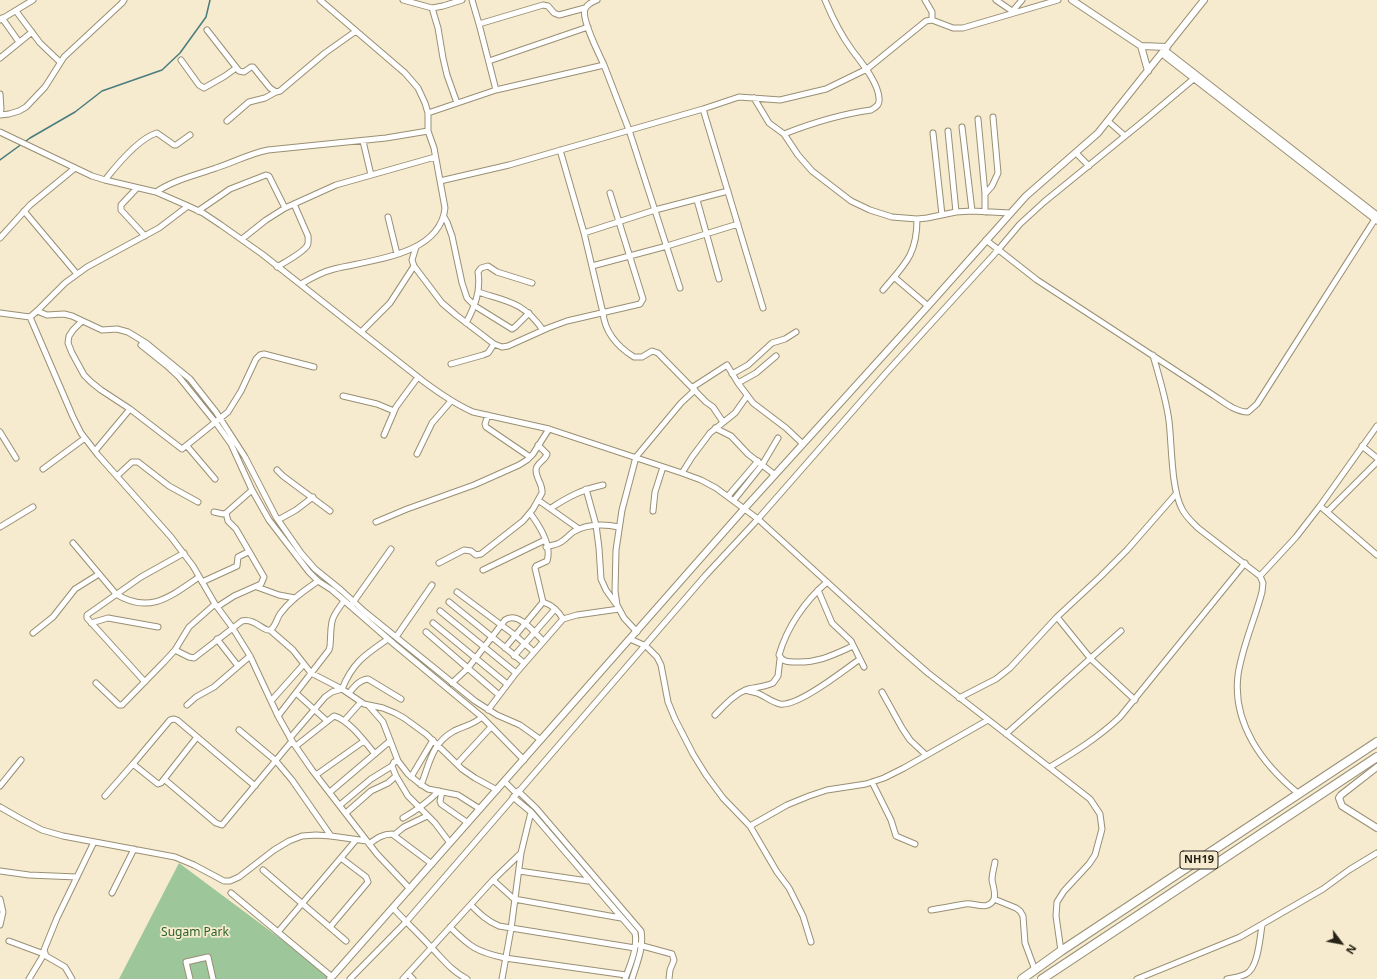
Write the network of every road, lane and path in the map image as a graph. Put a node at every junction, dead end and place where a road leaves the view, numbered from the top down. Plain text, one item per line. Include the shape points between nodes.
1 (33, 0) edge
2 (124, 0) edge
3 (320, 0) edge
4 (403, 0) edge
5 (462, 0) edge
6 (472, 0) edge
7 (597, 0) edge
8 (825, 0) edge
9 (927, 0) edge
10 (996, 0) edge
11 (1022, 0) edge
12 (1058, 0) edge
13 (1072, 0) edge
14 (1204, 0) edge
15 (432, 8) junction
16 (585, 8) junction
17 (16, 10) junction
18 (1011, 12) junction
19 (1, 19) edge
20 (932, 20) junction
21 (480, 24) junction
22 (588, 27) junction
23 (207, 30) dead end
24 (356, 31) junction
25 (32, 32) junction
26 (19, 42) junction
27 (1141, 46) junction
28 (1164, 50) junction
29 (0, 58) edge
30 (181, 60) dead end
31 (489, 60) junction
32 (60, 62) junction
33 (604, 65) junction
34 (236, 68) junction
35 (866, 68) junction
36 (1148, 71) junction
37 (1195, 77) junction
38 (496, 90) junction
39 (276, 92) junction
40 (0, 94) edge
41 (754, 98) junction
42 (457, 103) junction
43 (703, 109) junction
44 (428, 113) junction
45 (0, 115) edge
46 (993, 117) dead end
47 (978, 119) dead end
48 (227, 121) dead end
49 (1108, 121) junction
50 (962, 127) dead end
51 (629, 130) junction
52 (428, 131) junction
53 (948, 131) dead end
54 (0, 132) edge
55 (934, 133) dead end
56 (784, 134) junction
57 (190, 135) dead end
58 (1125, 136) junction
59 (363, 141) junction
60 (560, 150) junction
61 (1076, 153) junction
62 (435, 157) junction
63 (1089, 166) junction
64 (75, 168) junction
65 (371, 175) junction
66 (104, 180) junction
67 (440, 181) junction
68 (137, 188) junction
69 (156, 192) junction
70 (728, 192) junction
71 (610, 193) dead end
72 (985, 194) junction
73 (697, 200) junction
74 (294, 204) junction
75 (188, 206) junction
76 (285, 208) junction
77 (655, 210) junction
78 (24, 211) junction
79 (198, 211) junction
80 (972, 211) junction
81 (956, 212) junction
82 (985, 212) junction
83 (1010, 213) junction
84 (942, 215) junction
85 (388, 217) dead end
86 (444, 217) junction
87 (1377, 218) edge
88 (917, 219) junction
89 (619, 222) junction
90 (738, 224) junction
91 (584, 233) junction
92 (706, 233) junction
93 (145, 236) junction
94 (0, 238) edge
95 (242, 239) junction
96 (986, 240) junction
97 (667, 246) junction
98 (416, 247) junction
99 (998, 250) junction
100 (397, 254) junction
101 (630, 256) junction
102 (414, 266) junction
103 (592, 266) junction
104 (277, 267) junction
105 (77, 274) junction
106 (894, 277) junction
107 (719, 279) dead end
108 (532, 283) dead end
109 (300, 284) junction
110 (680, 288) dead end
111 (883, 290) dead end
112 (478, 292) junction
113 (475, 306) junction
114 (928, 306) junction
115 (763, 308) dead end
116 (37, 311) junction
117 (529, 313) junction
118 (603, 313) junction
119 (0, 314) edge
120 (30, 317) junction
121 (82, 321) junction
122 (466, 323) junction
123 (543, 330) junction
124 (360, 332) junction
125 (796, 332) dead end
126 (494, 344) junction
127 (141, 345) dead end
128 (1152, 355) junction
129 (776, 356) dead end
130 (451, 364) dead end
131 (314, 367) dead end
132 (732, 374) junction
133 (418, 377) junction
134 (738, 383) junction
135 (694, 389) junction
136 (343, 396) dead end
137 (747, 396) junction
138 (451, 401) junction
139 (130, 409) junction
140 (394, 411) junction
141 (488, 414) junction
142 (218, 421) junction
143 (724, 422) junction
144 (1377, 426) edge
145 (715, 428) junction
146 (549, 429) junction
147 (0, 432) edge
148 (384, 435) dead end
149 (85, 438) junction
150 (778, 438) dead end
151 (803, 444) junction
152 (538, 445) junction
153 (187, 446) junction
154 (1362, 446) junction
155 (95, 451) junction
156 (417, 454) dead end
157 (530, 457) junction
158 (636, 457) junction
159 (16, 458) dead end
160 (1377, 460) edge
161 (760, 463) junction
162 (662, 466) junction
163 (43, 469) dead end
164 (277, 470) dead end
165 (682, 473) junction
166 (775, 475) junction
167 (117, 476) junction
168 (215, 479) dead end
169 (603, 485) dead end
170 (586, 489) junction
171 (252, 490) junction
172 (1176, 494) junction
173 (728, 496) junction
174 (313, 497) junction
175 (538, 500) junction
176 (734, 500) junction
177 (198, 502) dead end
178 (1320, 506) junction
179 (33, 507) dead end
180 (551, 508) junction
181 (744, 509) junction
182 (330, 511) dead end
183 (653, 511) dead end
184 (214, 512) dead end
185 (226, 512) junction
186 (1327, 512) junction
187 (530, 513) junction
188 (758, 519) junction
189 (278, 520) junction
190 (376, 522) dead end
191 (596, 525) junction
192 (0, 527) edge
193 (619, 527) junction
194 (579, 529) junction
195 (545, 540) junction
196 (73, 543) dead end
197 (546, 546) junction
198 (391, 549) dead end
199 (248, 552) junction
200 (184, 553) junction
201 (1377, 555) edge
202 (439, 563) dead end
203 (1245, 563) junction
204 (483, 570) dead end
205 (99, 574) junction
206 (1260, 576) junction
207 (201, 580) junction
208 (318, 581) junction
209 (827, 582) junction
210 (432, 584) dead end
211 (257, 587) junction
212 (818, 590) junction
213 (457, 592) dead end
214 (116, 594) junction
215 (295, 598) junction
216 (344, 601) junction
217 (449, 602) dead end
218 (543, 602) junction
219 (351, 604) junction
220 (216, 606) junction
221 (618, 607) junction
222 (555, 609) junction
223 (440, 612) dead end
224 (1057, 617) junction
225 (563, 619) junction
226 (91, 623) junction
227 (433, 623) dead end
228 (525, 624) junction
229 (501, 625) junction
230 (158, 627) dead end
231 (232, 627) junction
232 (270, 630) junction
233 (1121, 631) dead end
234 (426, 632) dead end
235 (534, 632) junction
236 (636, 632) junction
237 (33, 633) dead end
238 (516, 636) junction
239 (396, 637) junction
240 (492, 637) junction
241 (217, 639) junction
242 (388, 639) junction
243 (630, 639) junction
244 (543, 641) junction
245 (524, 644) junction
246 (646, 646) junction
247 (853, 646) junction
248 (484, 647) junction
249 (505, 648) junction
250 (175, 650) junction
251 (534, 652) junction
252 (250, 656) junction
253 (514, 656) junction
254 (476, 658) junction
255 (780, 659) junction
256 (860, 659) junction
257 (1091, 659) junction
258 (524, 663) junction
259 (304, 664) junction
260 (238, 666) junction
261 (864, 667) dead end
262 (468, 668) junction
263 (311, 673) junction
264 (516, 673) junction
265 (145, 682) junction
266 (96, 683) dead end
267 (452, 683) junction
268 (507, 684) junction
269 (342, 689) junction
270 (745, 690) junction
271 (882, 692) dead end
272 (296, 693) junction
273 (349, 693) junction
274 (498, 695) junction
275 (959, 698) junction
276 (401, 699) dead end
277 (1135, 700) junction
278 (271, 701) junction
279 (361, 702) junction
280 (187, 705) dead end
281 (369, 706) junction
282 (314, 709) junction
283 (488, 710) junction
284 (715, 715) dead end
285 (278, 716) junction
286 (482, 717) junction
287 (988, 720) junction
288 (327, 721) junction
289 (344, 721) junction
290 (492, 727) junction
291 (239, 730) dead end
292 (1006, 734) junction
293 (197, 737) junction
294 (291, 739) junction
295 (541, 740) junction
296 (364, 741) junction
297 (390, 741) junction
298 (436, 742) junction
299 (1377, 742) edge
300 (296, 746) junction
301 (375, 754) junction
302 (926, 755) junction
303 (1377, 757) edge
304 (21, 760) dead end
305 (398, 760) junction
306 (524, 760) junction
307 (276, 761) junction
308 (133, 764) junction
309 (457, 764) junction
310 (392, 766) junction
311 (1050, 767) junction
312 (1377, 767) edge
313 (316, 775) junction
314 (396, 776) junction
315 (411, 777) junction
316 (164, 779) junction
317 (505, 782) junction
318 (872, 782) junction
319 (421, 785) junction
320 (0, 786) edge
321 (255, 786) junction
322 (497, 790) junction
323 (330, 792) junction
324 (440, 792) junction
325 (516, 794) junction
326 (1299, 794) junction
327 (105, 796) dead end
328 (340, 806) junction
329 (0, 807) edge
330 (420, 809) junction
331 (480, 809) junction
332 (531, 812) junction
333 (346, 813) junction
334 (427, 816) junction
335 (403, 818) dead end
336 (468, 823) junction
337 (750, 826) junction
338 (1377, 828) edge
339 (394, 835) junction
340 (331, 836) junction
341 (356, 840) junction
342 (94, 842) junction
343 (368, 842) junction
344 (450, 843) junction
345 (916, 844) dead end
346 (134, 849) junction
347 (521, 853) junction
348 (1377, 853) edge
349 (341, 858) junction
350 (995, 862) dead end
351 (432, 864) junction
352 (263, 870) dead end
353 (0, 871) edge
354 (519, 871) junction
355 (77, 878) junction
356 (493, 880) junction
357 (588, 881) junction
358 (410, 889) junction
359 (112, 893) dead end
360 (231, 893) dead end
361 (0, 899) edge
362 (994, 899) junction
363 (514, 900) junction
364 (302, 904) junction
365 (471, 905) junction
366 (393, 908) junction
367 (931, 910) dead end
368 (621, 918) junction
369 (406, 922) junction
370 (0, 925) edge
371 (1262, 925) junction
372 (330, 927) junction
373 (450, 927) junction
374 (511, 929) junction
375 (278, 932) junction
376 (9, 940) dead end
377 (346, 941) dead end
378 (811, 942) dead end
379 (635, 946) junction
380 (642, 946) junction
381 (432, 948) junction
382 (1061, 951) junction
383 (44, 954) junction
384 (505, 958) junction
385 (1035, 970) junction
386 (408, 974) junction
387 (626, 977) edge
388 (331, 978) edge
389 (29, 979) edge
390 (72, 979) edge
391 (190, 979) edge
392 (213, 979) edge
393 (350, 979) edge
394 (404, 979) edge
395 (413, 979) edge
396 (467, 979) edge
397 (502, 979) edge
398 (632, 979) edge
399 (669, 979) edge
400 (1022, 979) edge
401 (1042, 979) edge
402 (1137, 979) edge
403 (1227, 979) edge

1 - 17 street
2 - 32 street
3 - 24 street
4 - 15 street
5 - 15 street
6 - 21 street
7 - 16 street
8 - 35 street via 837,27
9 - 20 street
10 - 18 street
11 - 18 street
12 - 18 street
13 - 27 street
14 - 28 street
15 - 42 street via 447,75
16 - 21 street via 558,15 543,5
16 - 22 street via 584,15
17 - 19 street
17 - 25 street
18 - 20 street via 962,28 953,28
19 - 26 street
20 - 35 street via 926,21
21 - 31 street
22 - 31 street
22 - 33 street
23 - 34 street
24 - 39 street
24 - 44 street via 405,73 418,88
25 - 26 street
25 - 32 street
26 - 29 street
27 - 28 street
27 - 36 street
28 - 36 street
28 - 37 street
30 - 34 street via 204,88
31 - 38 street
32 - 45 street via 45,87 26,107
33 - 38 street
33 - 51 street
34 - 39 street via 241,72 253,67
35 - 41 street via 826,89 780,100
35 - 56 street via 879,98 877,107 808,124
36 - 49 street
37 - 58 street
37 - 87 street
38 - 42 street
39 - 48 street via 249,102
40 - 45 street
41 - 43 street via 739,97
41 - 56 street via 769,123
42 - 44 street
43 - 51 street
43 - 70 street
44 - 52 street
46 - 72 street via 998,173
47 - 72 street
49 - 58 street
49 - 61 street
50 - 80 street
51 - 60 street
51 - 77 street
52 - 59 street
52 - 62 street
53 - 81 street
54 - 64 street
55 - 84 street
56 - 88 street via 812,171 851,201 892,217
57 - 66 street via 174,145 160,134 154,134 142,141
58 - 63 street
59 - 65 street
59 - 69 street via 252,154 173,182
60 - 67 street
60 - 91 street
61 - 63 street
61 - 83 street
62 - 65 street
62 - 67 street
63 - 99 street via 1020,224
64 - 66 street
64 - 78 street
65 - 74 street via 336,185
66 - 68 street
67 - 86 street
68 - 69 street
68 - 93 street via 120,208
69 - 75 street
70 - 73 street
70 - 90 street
71 - 89 street
72 - 82 street
73 - 77 street
73 - 92 street
74 - 76 street
74 - 104 street via 308,236 308,242 301,251
75 - 79 street
75 - 93 street
76 - 79 street via 269,176 266,175 230,189
76 - 95 street
77 - 89 street
77 - 97 street
78 - 94 street
78 - 105 street
79 - 95 street
80 - 81 street
80 - 82 street
81 - 84 street
82 - 83 street
83 - 96 street
84 - 88 street
85 - 100 street
86 - 98 street via 429,238
86 - 113 street via 452,236 467,298
87 - 128 street via 1257,404 1248,412 1235,410
88 - 106 street via 912,254
89 - 91 street
89 - 101 street
90 - 92 street
90 - 115 street
91 - 103 street
92 - 97 street
92 - 107 street
93 - 105 street
95 - 104 street
96 - 99 street
96 - 114 street
97 - 101 street
97 - 110 street
98 - 100 street
98 - 102 street via 412,260
99 - 128 street via 1037,280
99 - 188 street
100 - 109 street via 333,269
101 - 103 street
101 - 118 street via 642,302
102 - 122 street via 442,303
102 - 124 street via 390,303
103 - 118 street
104 - 109 street
105 - 116 street
106 - 111 street
106 - 114 street
108 - 112 street via 497,272 488,266 479,269
109 - 124 street
112 - 113 street
112 - 117 street via 511,302
113 - 117 street via 512,329
113 - 122 street
114 - 151 street
116 - 120 street
116 - 121 street via 64,314
117 - 123 street
118 - 123 street via 567,321
118 - 135 street via 607,331 630,355 638,358 652,351 658,353
119 - 120 street
120 - 149 street via 73,417
121 - 139 street via 69,336 68,343 72,353 84,375 91,382
121 - 142 street via 102,330 123,330 146,343 190,379
122 - 126 street
123 - 126 street via 508,346
124 - 133 street
125 - 132 street via 772,343 748,365
126 - 130 street via 488,353
127 - 142 street via 179,377
128 - 172 street via 1169,421
129 - 134 street via 756,373
131 - 142 street via 260,355 234,404
132 - 134 street
132 - 135 street via 728,366 724,366
133 - 138 street
133 - 140 street
134 - 137 street
135 - 143 street
135 - 158 street
136 - 140 street
137 - 143 street via 735,413
137 - 151 street
138 - 141 street via 473,412
138 - 156 street via 432,423
139 - 153 street via 179,448
139 - 155 street
140 - 148 street
141 - 146 street
141 - 157 street via 486,428
142 - 153 street
142 - 171 street
142 - 189 street via 245,457
143 - 145 street
144 - 154 street
145 - 161 street via 731,436
145 - 165 street
146 - 152 street
146 - 158 street
147 - 159 street
149 - 155 street
149 - 163 street
150 - 161 street
151 - 166 street
152 - 157 street
152 - 175 street via 547,454 536,471 542,489
153 - 168 street
154 - 160 street
154 - 178 street
155 - 167 street
157 - 190 street via 519,465 474,485
158 - 162 street
158 - 193 street
160 - 186 street
161 - 166 street
161 - 173 street
161 - 176 street
162 - 165 street
162 - 183 street
164 - 174 street
165 - 173 street via 702,480
166 - 181 street
167 - 177 street via 132,462 138,462 169,486
167 - 200 street
169 - 170 street
170 - 180 street
170 - 191 street
171 - 185 street
171 - 208 street via 296,556
172 - 203 street via 1182,509 1198,528
172 - 224 street via 1127,550
173 - 176 street
174 - 182 street
174 - 189 street
175 - 180 street
175 - 187 street
176 - 181 street
178 - 186 street
178 - 206 street
179 - 192 street
180 - 194 street
181 - 188 street
181 - 236 street
184 - 185 street
185 - 199 street via 228,521 236,529
186 - 201 street
187 - 195 street
187 - 202 street via 514,530 481,554 476,555 464,550
188 - 209 street
188 - 246 street via 705,576
189 - 219 street via 308,563 341,590
191 - 193 street
191 - 194 street
191 - 221 street via 601,579
193 - 221 street via 614,574 614,591
194 - 197 street via 561,542
195 - 197 street
195 - 204 street
196 - 205 street
197 - 218 street via 547,561 536,566
198 - 219 street
199 - 207 street via 238,557 237,566
199 - 211 street via 264,577
200 - 207 street
200 - 214 street
203 - 206 street
203 - 277 street
205 - 214 street
205 - 237 street via 75,589 53,617
206 - 326 street via 1262,592 1238,673 1238,704 1251,738 1262,756 1273,771
207 - 214 street via 161,601 134,602
207 - 220 street
208 - 215 street
208 - 216 street
209 - 212 street
209 - 275 street
210 - 239 street
211 - 215 street
211 - 220 street
212 - 247 street via 832,623 846,635
212 - 255 street via 793,622 780,650
213 - 229 street
214 - 226 street via 88,614 87,618
215 - 232 street
216 - 219 street
216 - 263 street via 331,621 330,646
217 - 240 street
218 - 222 street
218 - 228 street
219 - 239 street
219 - 242 street
220 - 231 street
220 - 250 street via 189,627
221 - 225 street
221 - 236 street
222 - 225 street
222 - 235 street
223 - 248 street
224 - 257 street
224 - 275 street via 1010,668 996,679
225 - 244 street
226 - 230 street via 108,618
226 - 265 street
227 - 254 street
228 - 229 street via 518,618 508,618
228 - 235 street
228 - 238 street
229 - 238 street
229 - 240 street
231 - 232 street via 248,620
231 - 241 street
231 - 252 street
232 - 259 street via 293,650
233 - 257 street
234 - 262 street
235 - 244 street
235 - 245 street
236 - 243 street
238 - 245 street
238 - 249 street
239 - 267 street
240 - 248 street
240 - 249 street
241 - 250 street via 194,658
241 - 260 street
242 - 269 street via 360,659
242 - 286 street
243 - 246 street
243 - 295 street
244 - 251 street
245 - 251 street
245 - 253 street
246 - 325 street
246 - 337 street via 661,665 668,702 693,754 723,798
247 - 255 street via 816,661 792,662
247 - 256 street
248 - 254 street
248 - 264 street
249 - 253 street
250 - 265 street
251 - 258 street
252 - 260 street
252 - 278 street
253 - 258 street
254 - 262 street
254 - 268 street
255 - 270 street via 776,681
256 - 261 street
256 - 270 street via 812,692 788,703 775,703 757,693
257 - 277 street
257 - 292 street
258 - 264 street
259 - 263 street
259 - 278 street
260 - 280 street via 214,687
262 - 267 street
262 - 274 street
263 - 269 street
263 - 272 street
264 - 268 street
265 - 266 street via 120,706
267 - 283 street
268 - 274 street
269 - 273 street
269 - 282 street via 329,693
270 - 284 street via 731,699
271 - 302 street via 910,740
272 - 282 street
272 - 285 street
273 - 276 street via 359,682 368,679
273 - 279 street
274 - 283 street
275 - 287 street
277 - 311 street via 1105,731
278 - 285 street
279 - 281 street
279 - 289 street
281 - 297 street via 383,722
281 - 298 street via 395,713
282 - 288 street
282 - 294 street
283 - 295 street via 520,725
285 - 294 street
286 - 290 street
286 - 298 street
287 - 292 street
287 - 302 street
288 - 289 street via 334,716
288 - 300 street
289 - 296 street
290 - 306 street
290 - 309 street
291 - 307 street
292 - 311 street
293 - 308 street via 177,720 170,720
293 - 316 street
293 - 321 street
294 - 300 street
294 - 307 street
295 - 306 street
296 - 301 street
296 - 313 street
297 - 301 street
297 - 305 street
298 - 309 street
298 - 315 street
298 - 319 street
299 - 326 highway, NH19
300 - 313 street
301 - 323 street
302 - 318 street
303 - 401 highway, NH19
304 - 320 street
305 - 310 street
305 - 315 street
306 - 317 street
307 - 321 street
307 - 340 street
308 - 316 street via 155,783 158,784
308 - 327 street
309 - 322 street
310 - 314 street
310 - 328 street via 371,779
311 - 382 street via 1090,799 1100,814 1102,829 1095,855 1064,891 1058,902 1056,916
312 - 338 street via 1339,798 1342,806
313 - 323 street
314 - 330 street via 408,796
314 - 333 street via 371,791
315 - 319 street
316 - 321 street via 222,825
317 - 322 street
317 - 325 street
318 - 337 street via 808,796
318 - 345 street via 896,836
319 - 324 street
322 - 331 street
323 - 328 street
324 - 330 street
324 - 331 street via 458,795
324 - 336 street via 441,804
325 - 332 street
325 - 369 street
325 - 380 street via 536,808 636,924 641,931
326 - 382 highway, NH19
328 - 333 street
329 - 342 street via 42,830
330 - 334 street
330 - 335 street
331 - 336 street
332 - 347 street
332 - 357 street
333 - 343 street
334 - 339 street
334 - 344 street via 442,830
336 - 344 street
337 - 378 street via 795,898 804,916
339 - 343 street via 387,834
339 - 351 street
340 - 341 street
340 - 346 street via 302,836 289,841 230,881 224,881 175,857
341 - 343 street
341 - 349 street
342 - 346 street
342 - 355 street
343 - 358 street
344 - 351 street
346 - 359 street
347 - 354 street
347 - 356 street
348 - 371 street
349 - 364 street
349 - 372 street via 366,877 368,882
350 - 362 street via 992,879
351 - 358 street
352 - 364 street
353 - 355 street
354 - 357 street
354 - 363 street
355 - 383 street via 57,918
356 - 363 street
356 - 365 street
357 - 368 street
358 - 366 street
360 - 375 street
361 - 370 street via 3,912
362 - 367 street via 981,906 968,903
362 - 385 street via 1016,908 1023,916 1025,943
363 - 368 street
363 - 374 street
364 - 372 street
364 - 375 street
365 - 373 street
365 - 374 street via 489,922
366 - 369 street
366 - 388 street
368 - 379 street via 634,934
369 - 381 street
369 - 393 street
371 - 402 street via 1240,937
371 - 403 street via 1252,970 1247,974
372 - 377 street
373 - 381 street
373 - 384 street via 472,948
374 - 379 street
374 - 384 street
375 - 388 street
376 - 383 street
379 - 380 street
379 - 387 street
380 - 398 street
380 - 399 street via 672,954 674,960
381 - 386 street
381 - 396 street via 455,972
382 - 385 highway, NH19
383 - 389 street
383 - 390 street via 65,967
384 - 387 street
384 - 397 street
385 - 400 highway, NH19
386 - 394 street
386 - 395 street
391 - 392 street via 186,962 208,957

